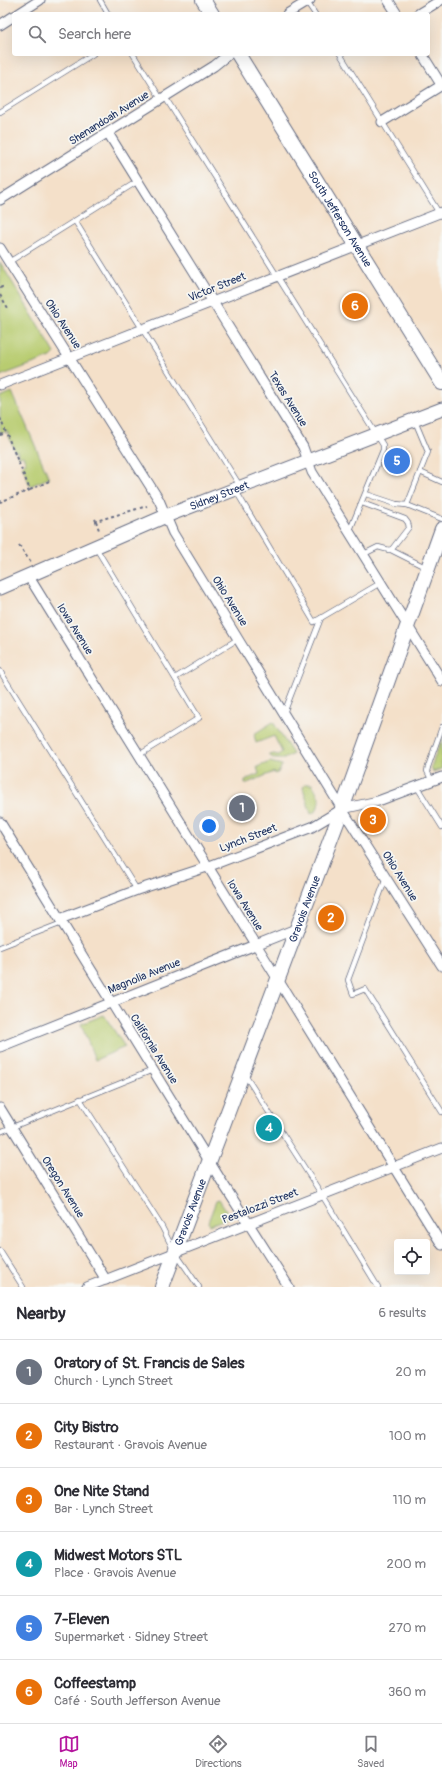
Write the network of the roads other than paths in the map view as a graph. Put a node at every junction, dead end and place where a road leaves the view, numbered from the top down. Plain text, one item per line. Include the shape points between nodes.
1 (40, 0) edge
2 (100, 0) edge
3 (203, 0) edge
4 (388, 0) edge
5 (441, 0) edge
6 (303, 2) edge
7 (21, 12) edge
8 (107, 12) edge
9 (211, 12) edge
10 (290, 12) edge
11 (313, 12) edge
12 (396, 12) edge
13 (421, 12) edge
14 (12, 17) edge
15 (0, 25) edge
16 (90, 56) edge
17 (134, 56) edge
18 (227, 56) edge
19 (239, 56) edge
20 (341, 56) edge
21 (423, 56) edge
22 (442, 86) edge
23 (163, 98) junction
24 (0, 112) edge
25 (382, 122) junction
26 (108, 133) junction
27 (138, 182) junction
28 (0, 200) edge
29 (440, 213) edge
30 (75, 221) junction
31 (356, 245) junction
32 (0, 248) edge
33 (9, 262) junction
34 (278, 276) junction
35 (213, 302) junction
36 (143, 330) junction
37 (70, 358) junction
38 (442, 384) edge
39 (0, 385) edge
40 (442, 409) edge
41 (414, 420) junction
42 (378, 434) junction
43 (308, 460) junction
44 (420, 472) junction
45 (442, 482) edge
46 (238, 488) junction
47 (366, 494) junction
48 (362, 503) junction
49 (407, 505) junction
50 (166, 516) junction
51 (442, 519) edge
52 (442, 529) edge
53 (350, 530) junction
54 (96, 547) junction
55 (439, 547) edge
56 (391, 550) junction
57 (364, 554) junction
58 (428, 568) junction
59 (30, 571) junction
60 (382, 582) junction
61 (0, 588) edge
62 (322, 617) junction
63 (408, 625) junction
64 (239, 638) junction
65 (0, 670) edge
66 (175, 678) junction
67 (442, 681) edge
68 (284, 713) junction
69 (442, 727) edge
70 (139, 755) junction
71 (442, 777) edge
72 (432, 781) junction
73 (417, 787) junction
74 (342, 809) junction
75 (0, 822) edge
76 (442, 828) edge
77 (207, 867) junction
78 (386, 877) junction
79 (137, 890) junction
80 (61, 921) junction
81 (298, 928) junction
82 (255, 943) junction
83 (0, 946) edge
84 (442, 966) edge
85 (278, 980) junction
86 (111, 1002) junction
87 (0, 1047) edge
88 (153, 1070) junction
89 (243, 1072) junction
90 (80, 1099) junction
91 (0, 1108) edge
92 (442, 1112) edge
93 (12, 1127) junction
94 (0, 1132) edge
95 (442, 1148) edge
96 (210, 1161) junction
97 (394, 1167) junction
98 (322, 1195) junction
99 (248, 1224) junction
100 (442, 1245) edge
101 (0, 1251) edge
102 (175, 1252) junction
103 (106, 1280) junction
104 (23, 1287) edge
105 (88, 1287) edge
106 (162, 1287) edge
107 (199, 1287) edge
108 (289, 1287) edge
109 (378, 1287) edge

1 - 7 street
2 - 8 lane
3 - 9 main road
4 - 12 street
5 - 13 street
6 - 10 street
6 - 11 lane
14 - 15 street
16 - 24 lane
17 - 23 lane
18 - 23 street, Shenandoah Avenue
19 - 31 main road, South Jefferson Avenue
20 - 25 lane
21 - 22 street
22 - 25 street
23 - 26 street, Shenandoah Avenue
23 - 34 lane
25 - 29 lane
26 - 27 street, Texas Avenue
26 - 28 street, Shenandoah Avenue
27 - 30 lane
27 - 35 street, Texas Avenue
29 - 31 street, Victor Street
30 - 33 lane
30 - 36 lane
31 - 34 street, Victor Street
31 - 38 main road, South Jefferson Avenue
32 - 33 street, Ohio Avenue
33 - 37 street, Ohio Avenue
34 - 35 street, Victor Street
34 - 42 lane
35 - 36 street, Victor Street
35 - 43 street, Texas Avenue via 303,447
36 - 37 street, Victor Street
36 - 46 lane
37 - 39 street, Victor Street
37 - 50 street, Ohio Avenue via 159,500
40 - 41 street, Sidney Street
41 - 42 street, Sidney Street
41 - 44 lane via 428,452
42 - 43 street, Sidney Street
42 - 47 lane via 383,450
43 - 46 street, Sidney Street
43 - 53 street, Texas Avenue via 312,472
44 - 45 lane
44 - 49 lane
46 - 50 street, Sidney Street
46 - 62 lane via 314,622
47 - 48 lane
47 - 49 lane
48 - 53 lane
48 - 56 lane via 407,521 407,531
49 - 51 lane
50 - 54 street, Sidney Street
50 - 64 street, Ohio Avenue via 173,533
52 - 55 main road, Gravois Avenue
53 - 57 street, Texas Avenue
54 - 59 street, Sidney Street
54 - 66 lane
55 - 58 main road, Gravois Avenue
56 - 57 lane via 378,547
56 - 58 lane
57 - 60 street, Texas Avenue
58 - 63 main road, Gravois Avenue
59 - 61 street, Sidney Street
59 - 70 street, Iowa Avenue
60 - 62 lane
60 - 63 street, Texas Avenue
62 - 68 lane
63 - 67 street, Texas Avenue
63 - 74 main road, Gravois Avenue
64 - 66 lane
64 - 68 street, Ohio Avenue
65 - 79 lane
66 - 70 lane via 199,718
68 - 74 street, Ohio Avenue
69 - 72 lane via 427,771
70 - 77 street, Iowa Avenue
71 - 72 street, Lynch Street
72 - 73 street, Lynch Street
73 - 74 street, Lynch Street via 378,801
73 - 76 lane
74 - 77 street, Lynch Street via 312,827
74 - 78 street, Ohio Avenue
74 - 81 main road, Gravois Avenue
75 - 80 street, California Avenue
77 - 79 street, Lynch Street
77 - 82 street, Iowa Avenue
78 - 84 street, Ohio Avenue
78 - 92 lane via 348,980 353,994 365,989
79 - 80 street, Lynch Street
80 - 83 lane
80 - 86 street, California Avenue
81 - 82 street, Magnolia Avenue
81 - 85 main road, Gravois Avenue
82 - 85 street, Iowa Avenue
82 - 86 street, Magnolia Avenue
85 - 89 main road, Gravois Avenue
85 - 97 street, Iowa Avenue
86 - 87 street, Magnolia Avenue
86 - 88 street, California Avenue
88 - 90 lane
88 - 96 street, California Avenue
89 - 96 main road, Gravois Avenue
89 - 98 lane
90 - 93 lane
90 - 102 lane
91 - 93 street, Oregon Avenue
93 - 94 lane
93 - 103 street, Oregon Avenue
95 - 97 street, Pestalozzi Street
96 - 99 street, California Avenue
96 - 102 main road, Gravois Avenue
97 - 98 street, Pestalozzi Street
97 - 100 street, Iowa Avenue
98 - 99 street, Pestalozzi Street
98 - 109 lane
99 - 102 street, Pestalozzi Street
99 - 108 street, California Avenue
101 - 104 lane
102 - 103 street, Pestalozzi Street
102 - 106 main road, Gravois Avenue
102 - 107 lane
103 - 105 street, Pestalozzi Street

